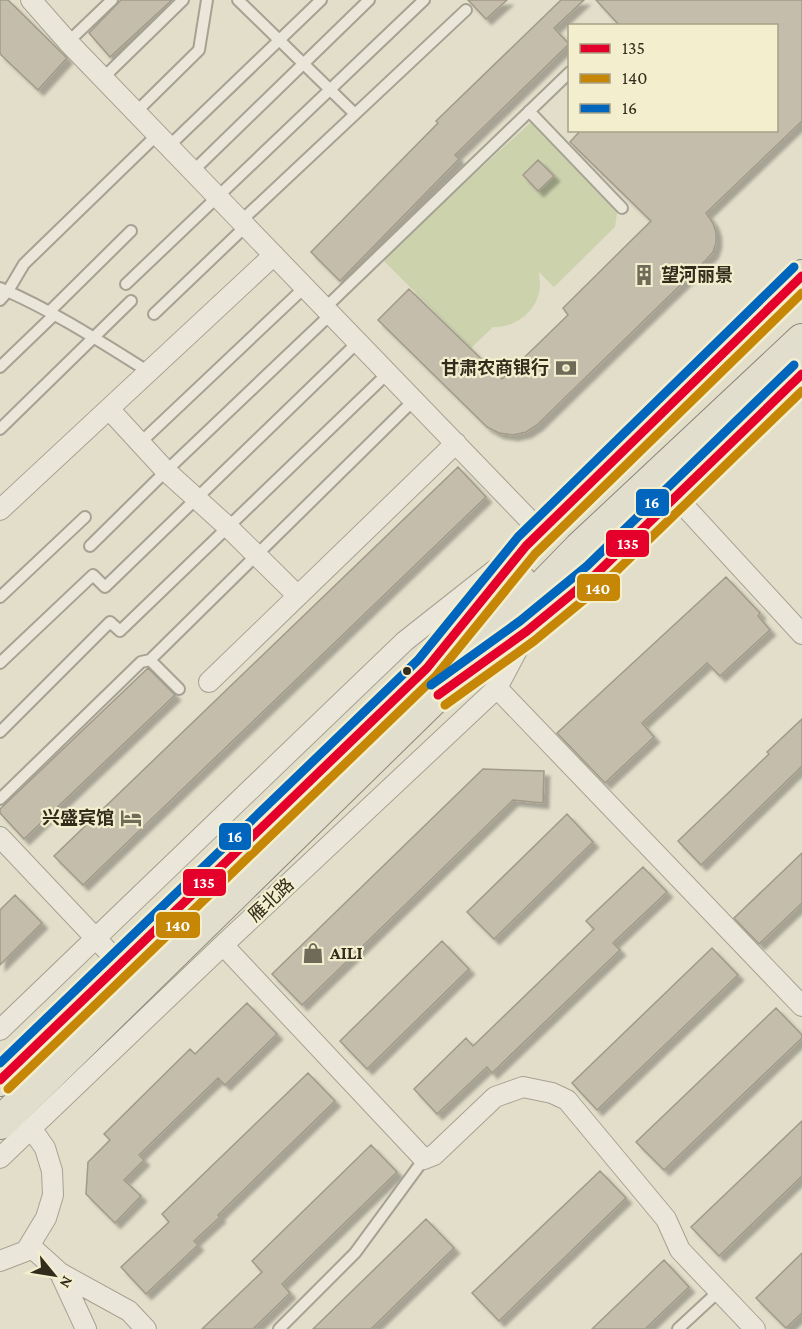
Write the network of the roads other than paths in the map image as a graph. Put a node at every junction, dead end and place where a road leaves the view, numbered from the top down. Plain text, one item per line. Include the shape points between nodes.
1 (31, 0) edge
2 (183, 0) edge
3 (207, 0) edge
4 (238, 0) edge
5 (321, 0) edge
6 (369, 0) edge
7 (424, 0) edge
8 (109, 1) edge
9 (466, 10) dead end
10 (279, 40) junction
11 (68, 42) junction
12 (303, 64) junction
13 (568, 74) edge
14 (103, 78) junction
15 (329, 89) junction
16 (529, 111) junction
17 (136, 112) junction
18 (355, 114) junction
19 (163, 140) junction
20 (193, 171) junction
21 (217, 196) junction
22 (622, 208) dead end
23 (243, 223) junction
24 (131, 231) dead end
25 (274, 255) junction
26 (802, 276) edge
27 (126, 284) dead end
28 (305, 287) junction
29 (4, 290) edge
30 (0, 300) edge
31 (131, 301) dead end
32 (328, 311) junction
33 (51, 314) junction
34 (154, 314) dead end
35 (802, 314) edge
36 (94, 338) junction
37 (802, 340) edge
38 (358, 342) junction
39 (0, 367) edge
40 (149, 372) junction
41 (387, 373) junction
42 (802, 374) edge
43 (414, 400) junction
44 (109, 409) junction
45 (0, 429) edge
46 (140, 443) junction
47 (456, 443) junction
48 (166, 471) junction
49 (676, 497) junction
50 (196, 498) junction
51 (0, 510) edge
52 (85, 517) dead end
53 (229, 528) junction
54 (554, 540) junction
55 (90, 546) dead end
56 (256, 555) junction
57 (298, 596) junction
58 (0, 597) edge
59 (527, 631) junction
60 (802, 634) edge
61 (150, 660) junction
62 (0, 663) edge
63 (433, 681) junction
64 (209, 682) dead end
65 (497, 688) junction
66 (178, 689) dead end
67 (0, 732) edge
68 (0, 800) edge
69 (0, 837) edge
70 (96, 938) junction
71 (223, 945) junction
72 (120, 964) junction
73 (802, 1006) edge
74 (0, 1030) edge
75 (0, 1080) edge
76 (0, 1123) edge
77 (31, 1128) junction
78 (0, 1158) edge
79 (424, 1159) junction
80 (30, 1246) junction
81 (0, 1262) edge
82 (60, 1274) junction
83 (719, 1291) junction
84 (86, 1329) edge
85 (146, 1329) edge
86 (279, 1329) edge
87 (678, 1329) edge
88 (755, 1329) edge

1 - 11 street
2 - 14 lane
3 - 17 lane via 199,50
4 - 10 lane
5 - 10 lane
6 - 12 lane
7 - 15 lane
8 - 11 lane
9 - 18 lane
10 - 12 lane
10 - 19 lane
11 - 14 street
12 - 15 lane
12 - 20 lane
13 - 16 lane
14 - 17 street
15 - 18 lane
15 - 21 lane
16 - 22 lane
16 - 32 lane
17 - 19 street
18 - 23 lane
19 - 20 street
19 - 29 lane via 24,264
20 - 21 street
21 - 23 street
21 - 27 lane
23 - 25 street
23 - 34 lane
24 - 33 lane
25 - 28 street
25 - 40 street
26 - 54 main road
28 - 32 street
28 - 46 lane
29 - 30 lane
29 - 33 lane
31 - 36 lane
32 - 38 street
32 - 48 lane
33 - 36 lane
33 - 39 lane
35 - 54 main road
36 - 40 lane
36 - 45 lane
37 - 54 main road
38 - 41 street
38 - 50 lane
40 - 44 street
41 - 43 street
41 - 53 lane
42 - 49 main road
43 - 47 street
43 - 56 lane
44 - 46 street
44 - 51 street
46 - 48 street
47 - 54 street
47 - 57 street
48 - 50 street
48 - 55 lane
49 - 59 main road via 595,575
49 - 60 street
50 - 53 street
50 - 62 lane via 105,587 93,575
52 - 58 lane
53 - 56 street
53 - 67 lane via 120,631 110,622
54 - 63 main road
54 - 63 main road
54 - 70 street via 405,641
56 - 57 street
56 - 61 lane
57 - 64 street
59 - 63 main road
59 - 65 street, 雁北路
61 - 66 lane
61 - 68 lane via 141,662
63 - 72 main road
63 - 76 main road, 雁北路
65 - 71 street, 雁北路
65 - 73 street
69 - 70 street
70 - 72 street
70 - 74 street
71 - 77 street, 雁北路
71 - 79 street
72 - 75 main road
77 - 78 street, 雁北路
77 - 80 street via 45,1149 52,1171 52,1195 46,1218
79 - 83 street via 434,1155 495,1097 523,1087 552,1093 567,1100 666,1219 680,1250
79 - 86 lane via 355,1253
80 - 81 street
80 - 82 street
82 - 84 street
82 - 85 street via 129,1311
83 - 87 lane
83 - 88 street

